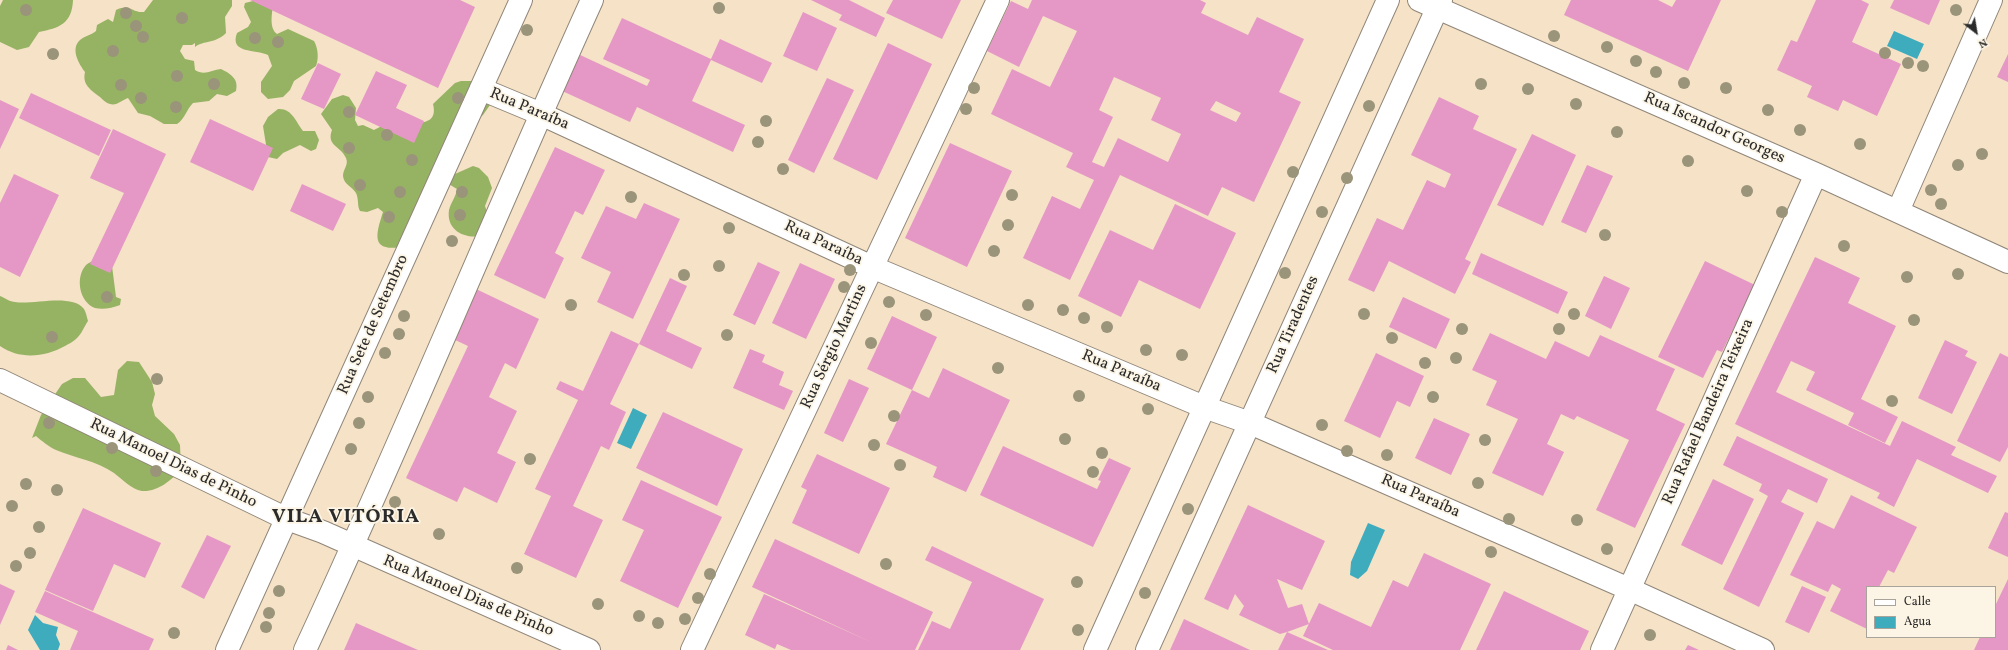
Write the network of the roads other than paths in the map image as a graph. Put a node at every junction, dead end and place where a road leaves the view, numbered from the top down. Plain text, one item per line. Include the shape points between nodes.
1 (521, 0) edge
2 (592, 0) edge
3 (998, 0) edge
4 (1388, 0) edge
5 (1992, 0) edge
6 (1433, 3) edge
7 (481, 89) junction
8 (540, 114) junction
9 (1816, 174) junction
10 (1898, 212) junction
11 (2008, 262) edge
12 (872, 267) junction
13 (0, 380) edge
14 (1204, 407) junction
15 (1250, 423) junction
16 (287, 519) junction
17 (353, 547) junction
18 (1629, 589) junction
19 (227, 650) edge
20 (305, 650) edge
21 (589, 650) edge
22 (692, 650) edge
23 (1095, 650) edge
24 (1147, 650) edge
25 (1602, 650) edge
26 (1763, 650) edge

1 - 7 street, Rua Sete de Setembro
2 - 8 street
3 - 12 street, Rua Sérgio Martins
4 - 14 street
5 - 10 street
6 - 9 street, Rua Iscandor Georges
6 - 15 street, Rua Tiradentes
7 - 8 street, Rua Paraíba
7 - 16 street, Rua Sete de Setembro
8 - 12 street, Rua Paraíba
8 - 17 street
9 - 10 street, Rua Iscandor Georges
9 - 18 street, Rua Rafael Bandeira Teixeira
10 - 11 street, Rua Iscandor Georges
12 - 14 street, Rua Paraíba
12 - 22 street, Rua Sérgio Martins
13 - 16 street, Rua Manoel Dias de Pinho
14 - 15 street, Rua Paraíba
14 - 23 street
15 - 18 street, Rua Paraíba
15 - 24 street, Rua Tiradentes
16 - 17 street, Rua Manoel Dias de Pinho via 323,532
16 - 19 street, Rua Sete de Setembro
17 - 20 street
17 - 21 street, Rua Manoel Dias de Pinho
18 - 25 street, Rua Rafael Bandeira Teixeira
18 - 26 street, Rua Paraíba

